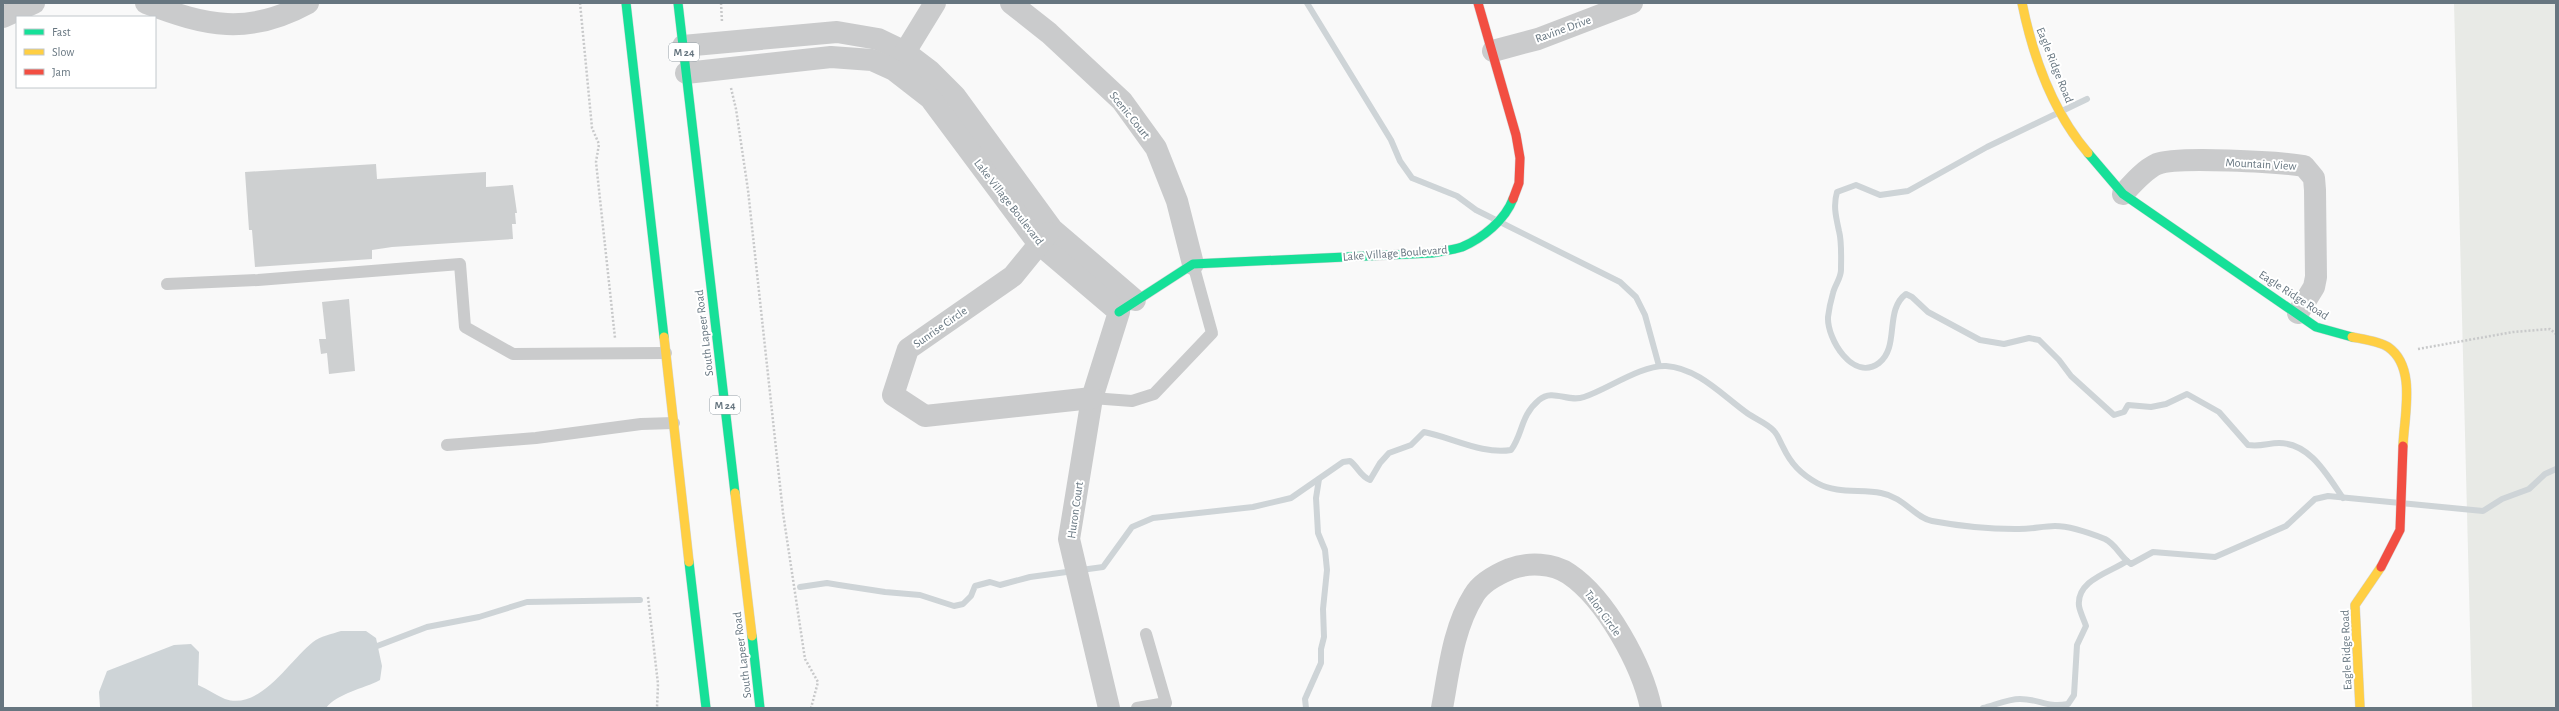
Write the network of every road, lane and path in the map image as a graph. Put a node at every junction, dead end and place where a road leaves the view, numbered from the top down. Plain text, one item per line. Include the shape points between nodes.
1 (34, 3) edge
2 (146, 3) edge
3 (308, 3) edge
4 (580, 3) edge
5 (626, 3) edge
6 (678, 3) edge
7 (721, 3) edge
8 (935, 3) edge
9 (1010, 3) edge
10 (1478, 3) edge
11 (1632, 3) edge
12 (2022, 3) edge
13 (3, 17) edge
14 (723, 29) dead end
15 (683, 46) junction
16 (1493, 51) junction
17 (900, 61) junction
18 (686, 73) junction
19 (729, 82) dead end
20 (2122, 194) junction
21 (1045, 236) junction
22 (1193, 264) junction
23 (167, 284) dead end
24 (1127, 306) junction
25 (2298, 313) junction
26 (2556, 334) edge
27 (615, 342) dead end
28 (666, 352) junction
29 (2394, 352) junction
30 (1092, 398) junction
31 (674, 423) junction
32 (447, 445) dead end
33 (648, 597) dead end
34 (1146, 634) dead end
35 (1167, 705) edge
36 (656, 708) edge
37 (706, 708) edge
38 (760, 708) edge
39 (811, 708) edge
40 (1109, 708) edge
41 (1137, 708) edge
42 (1442, 708) edge
43 (1651, 708) edge
44 (2360, 708) edge

1 - 13 street
2 - 3 street via 186,18 221,25 256,23 291,12
4 - 27 path via 592,128 599,144 596,162
5 - 28 street
6 - 15 street, South Lapeer Road / M 24
7 - 14 path
8 - 17 street
9 - 22 street, Scenic Court via 1049,33 1122,101 1156,148 1177,201
10 - 16 street, Lake Village Boulevard
11 - 16 street, Ravine Drive via 1538,39
12 - 20 street, Eagle Ridge Road via 2029,38 2053,100 2073,135
15 - 17 street, Lake Village Boulevard via 837,32 878,39
15 - 18 street, South Lapeer Road / M 24
16 - 22 street, Lake Village Boulevard via 1520,158 1519,183 1508,211 1486,233 1462,247 1432,253
17 - 18 street, Lake Village Boulevard via 831,56
17 - 21 street, Lake Village Boulevard
18 - 38 street, South Lapeer Road / M 24
19 - 39 path via 736,109 748,190 783,513 805,658 818,682
20 - 25 street, Eagle Ridge Road
20 - 25 street, Mountain View via 2147,170 2159,163 2201,161 2284,163 2304,166 2314,178 2316,277 2314,287
21 - 24 street, Lake Village Boulevard
21 - 30 street, Sunrise Circle via 1013,276 908,349 894,395 926,416
22 - 24 street, Lake Village Boulevard
22 - 30 lane via 1212,333 1154,394 1132,401
23 - 28 lane via 460,264 465,327 513,354
24 - 30 street, Huron Court
25 - 29 street, Eagle Ridge Road via 2316,327 2377,342
26 - 29 path via 2550,328 2513,332
28 - 31 street
29 - 44 street, Eagle Ridge Road via 2406,374 2400,530 2385,563 2355,605
30 - 40 street, Huron Court via 1069,539
31 - 32 lane via 641,424 536,438
31 - 37 street
33 - 36 path via 658,694
34 - 35 lane
35 - 41 lane
42 - 43 street, Talon Circle via 1455,638 1474,594 1498,574 1518,566 1549,565 1581,583 1599,604 1636,664 1647,688

